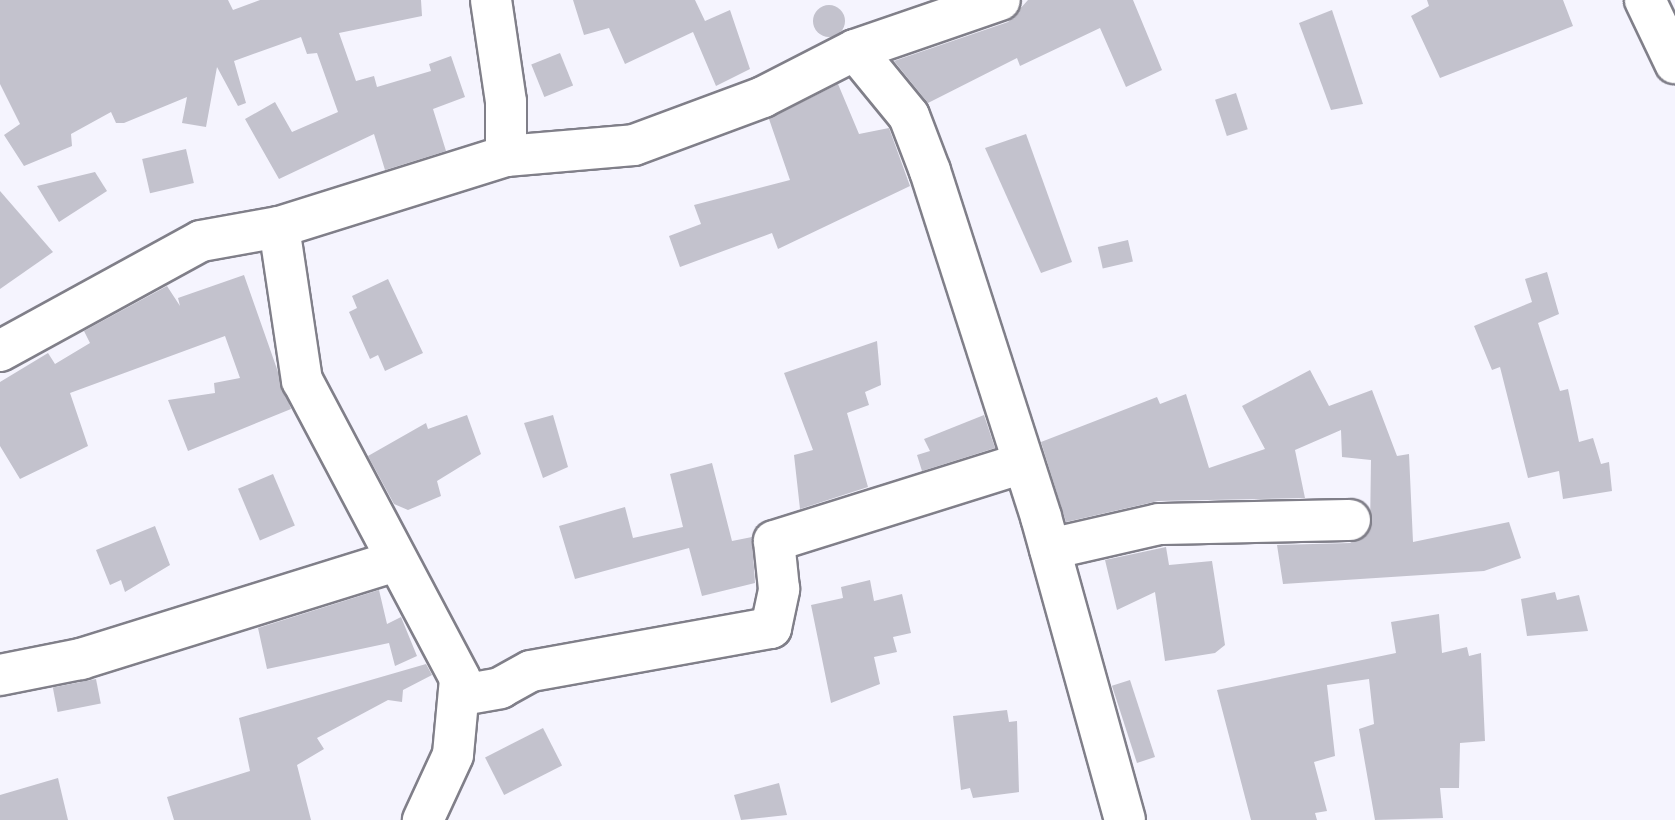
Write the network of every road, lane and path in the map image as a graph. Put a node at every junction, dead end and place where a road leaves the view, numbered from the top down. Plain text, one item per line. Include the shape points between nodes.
1 (491, 0) edge
2 (1000, 0) edge
3 (1645, 0) edge
4 (855, 50) junction
5 (1675, 63) edge
6 (506, 156) junction
7 (279, 227) junction
8 (0, 351) edge
9 (1023, 463) junction
10 (1350, 520) dead end
11 (1050, 549) junction
12 (396, 561) junction
13 (0, 675) edge
14 (462, 695) junction
15 (423, 820) edge
16 (1125, 820) edge

1 - 6 street via 506,102
2 - 4 street
3 - 5 street
4 - 6 street via 763,97 634,145
4 - 9 street via 909,116
6 - 7 street
7 - 8 street via 201,241
7 - 12 street via 302,380
9 - 11 street
9 - 14 street via 774,541 779,589 771,628 531,671 500,688
10 - 11 street via 1159,524
11 - 16 street
12 - 13 street via 81,659
12 - 14 street via 450,650
14 - 15 street via 453,755

